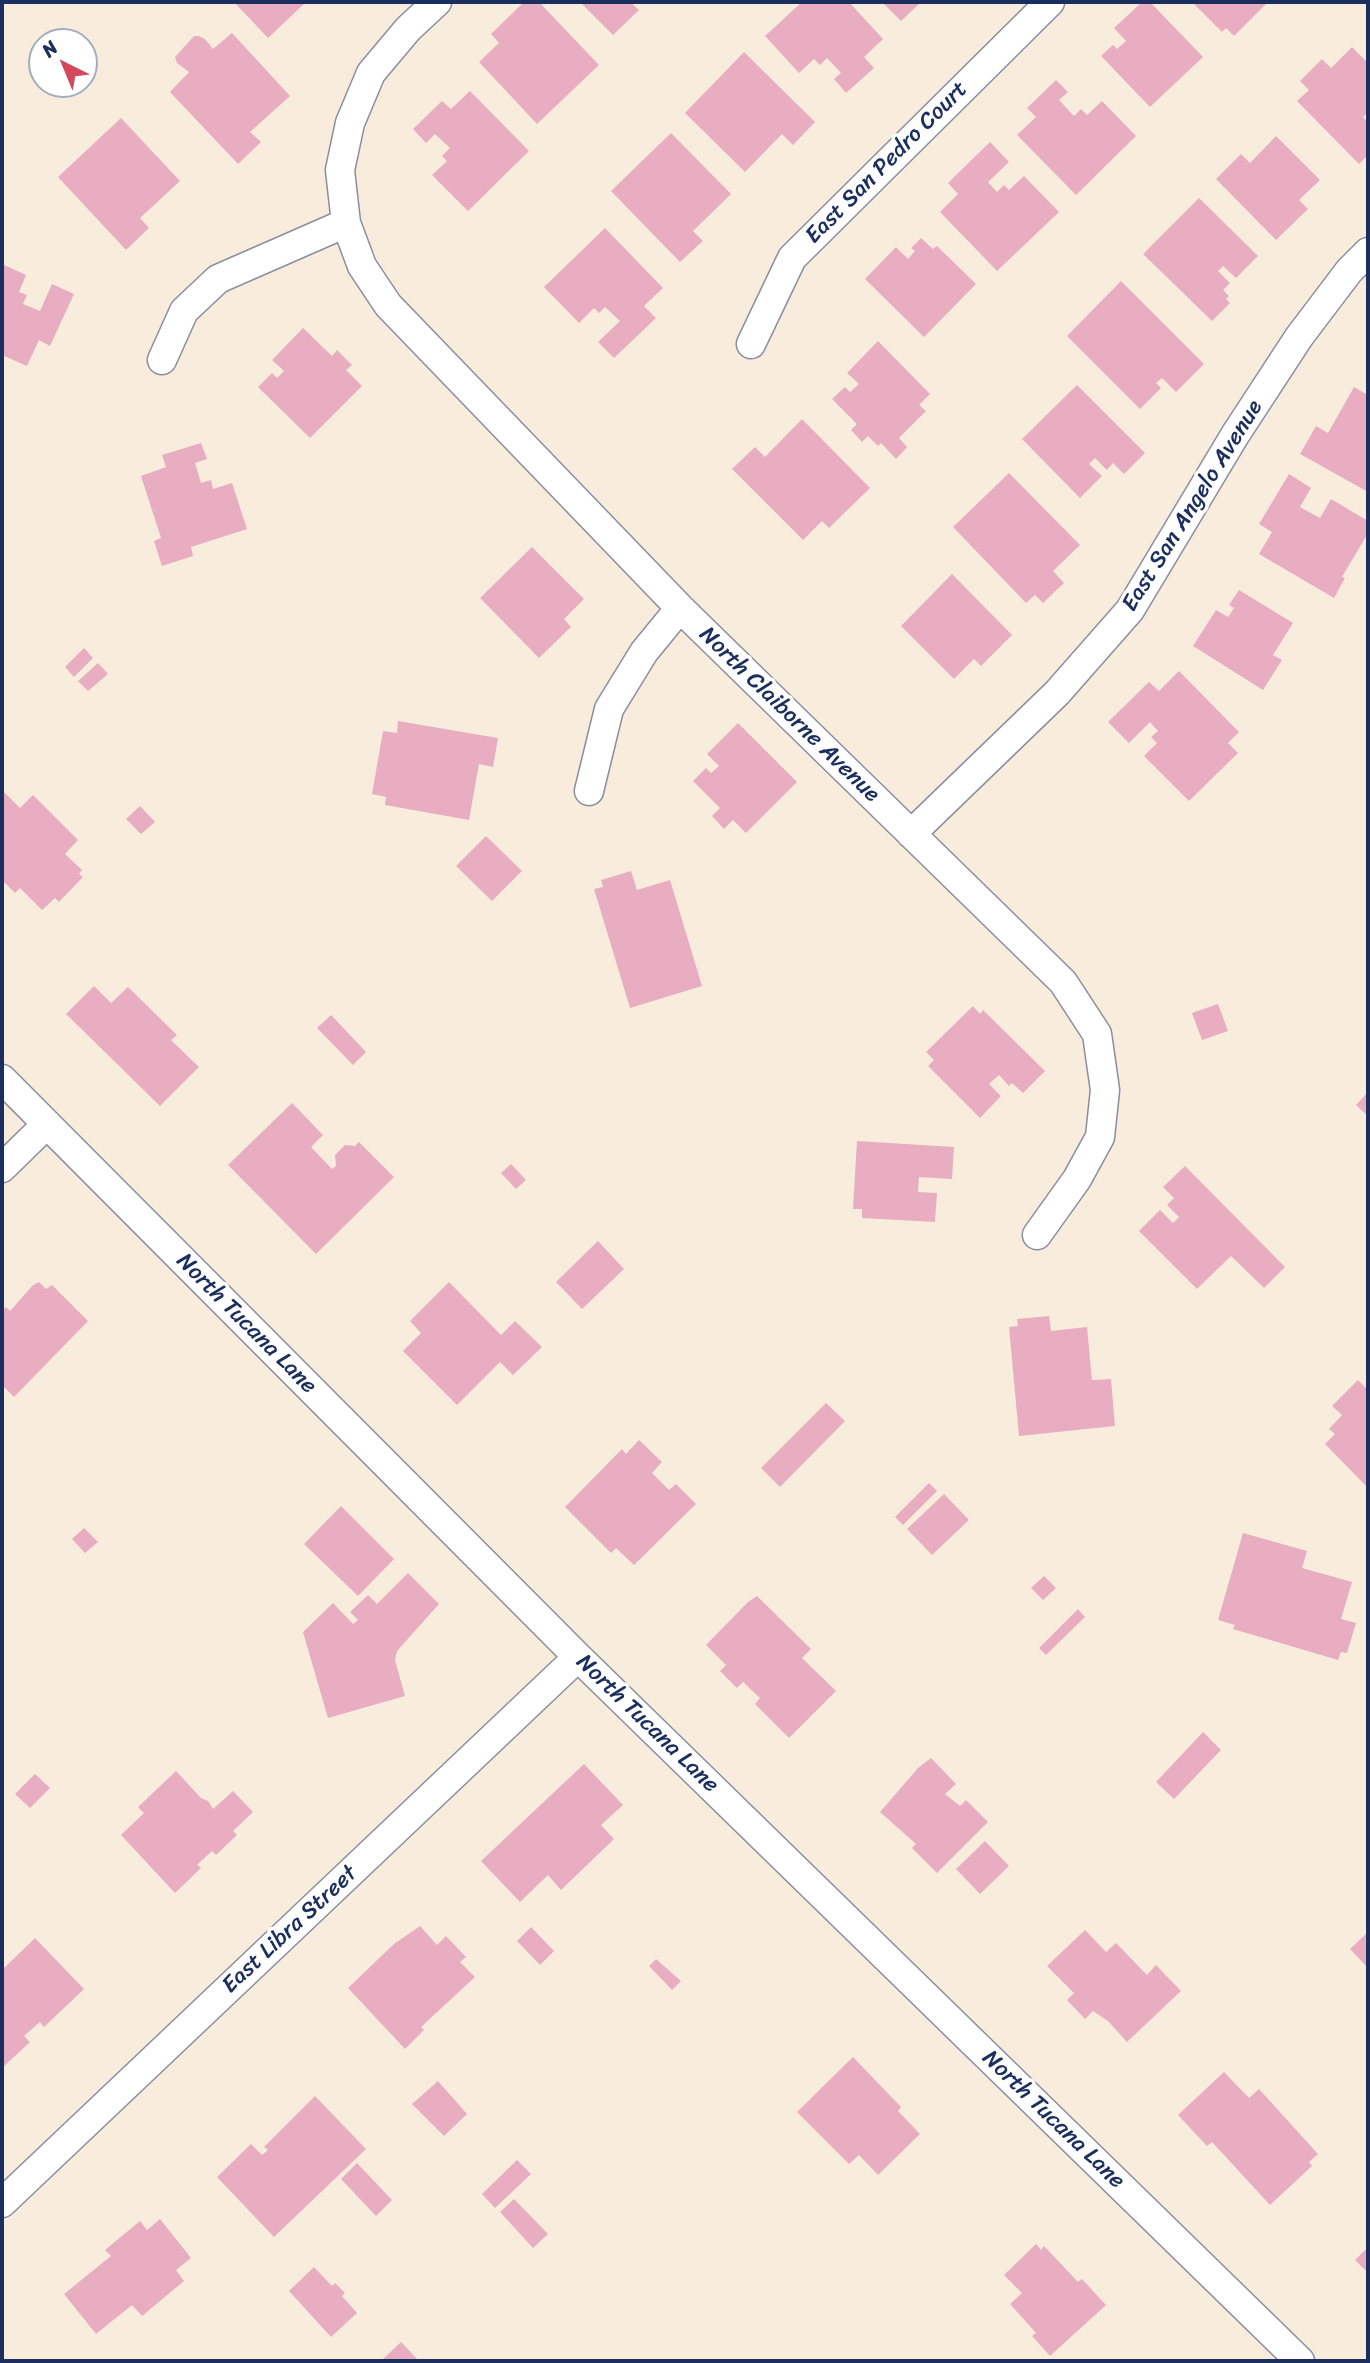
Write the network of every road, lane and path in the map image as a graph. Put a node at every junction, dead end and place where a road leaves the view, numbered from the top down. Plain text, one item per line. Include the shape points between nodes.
1 (437, 2) edge
2 (1050, 2) edge
3 (346, 223) junction
4 (1368, 252) edge
5 (751, 344) dead end
6 (162, 360) dead end
7 (680, 608) junction
8 (589, 791) dead end
9 (911, 834) junction
10 (2, 1079) edge
11 (47, 1124) junction
12 (2, 1168) edge
13 (1037, 1235) dead end
14 (578, 1657) junction
15 (2, 2203) edge
16 (1300, 2361) edge

1 - 3 street, North Claiborne Avenue via 372,73 349,123 340,170
2 - 5 street, East San Pedro Court via 792,258
3 - 6 street via 218,279 184,311
3 - 7 street, North Claiborne Avenue via 362,266 388,305
4 - 9 street, East San Angelo Avenue via 1299,337 1130,610 1057,693
7 - 8 street via 644,652 609,709
7 - 9 street, North Claiborne Avenue
9 - 13 street, North Claiborne Avenue via 1063,982 1097,1034 1105,1090 1100,1137
10 - 11 street, North Tucana Lane
11 - 12 street
11 - 14 street, North Tucana Lane
14 - 15 street, East Libra Street
14 - 16 street, North Tucana Lane

